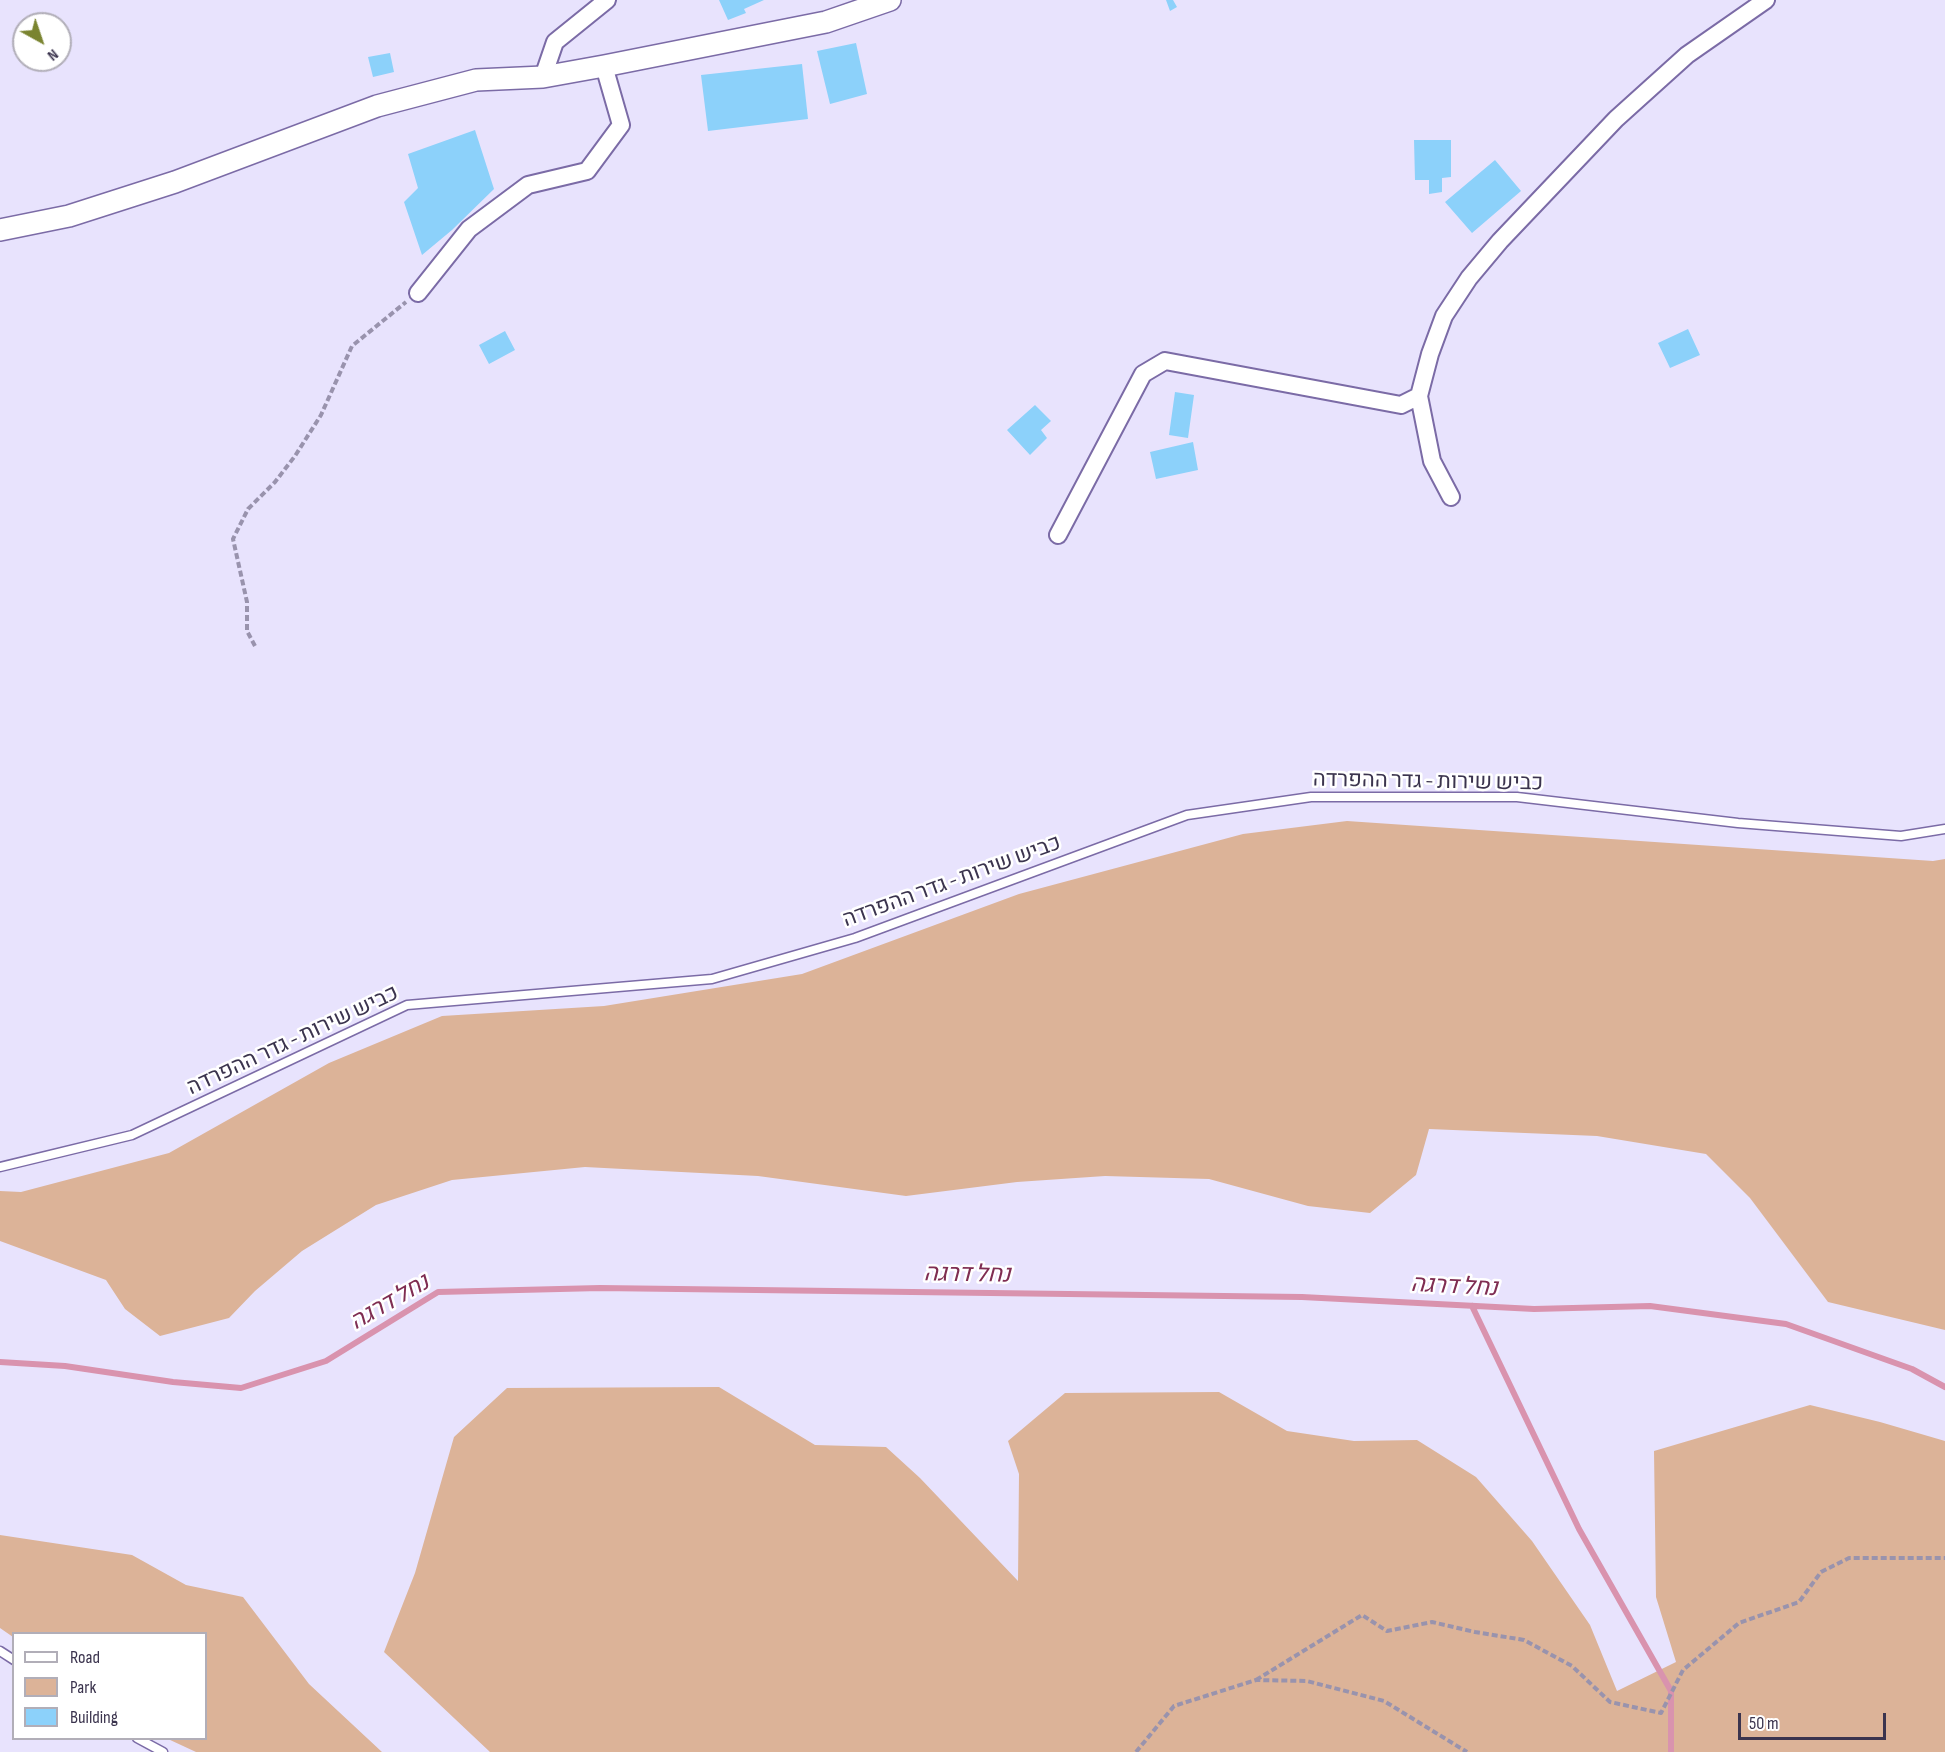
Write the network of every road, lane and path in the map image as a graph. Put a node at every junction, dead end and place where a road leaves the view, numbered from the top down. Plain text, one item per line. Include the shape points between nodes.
1 (607, 0) edge
2 (890, 0) edge
3 (1766, 0) edge
4 (604, 66) junction
5 (543, 76) junction
6 (0, 230) edge
7 (418, 292) joint
8 (1419, 396) junction
9 (1451, 497) dead end
10 (1058, 535) dead end
11 (255, 646) dead end
12 (1945, 829) edge
13 (0, 1167) edge
14 (1945, 1558) edge
15 (1256, 1680) junction
16 (141, 1740) edge
17 (163, 1752) edge
18 (1136, 1752) edge
19 (1467, 1752) edge

1 - 5 street via 555,42
2 - 4 street via 826,22
3 - 8 street via 1687,55 1616,119 1500,241 1444,316
4 - 5 street
4 - 7 street via 621,125 587,171 528,185 469,229
5 - 6 street via 476,80 377,106 69,216
7 - 11 path via 352,346 321,415 275,482 248,509 233,539 247,602 247,631
8 - 9 street via 1432,461
8 - 10 street via 1401,405 1165,361 1143,374
12 - 13 lane, כביש שירות - גדר ההפרדה via 1901,836 1738,823 1517,797 1311,797 1187,815 855,938 712,979 407,1005 132,1135
14 - 15 path via 1849,1558 1821,1572 1799,1602 1739,1623 1683,1670 1661,1713 1610,1702 1572,1666 1524,1640 1432,1623 1387,1631 1362,1615
15 - 18 path via 1174,1706
15 - 19 path via 1306,1681 1384,1701
16 - 17 lane

